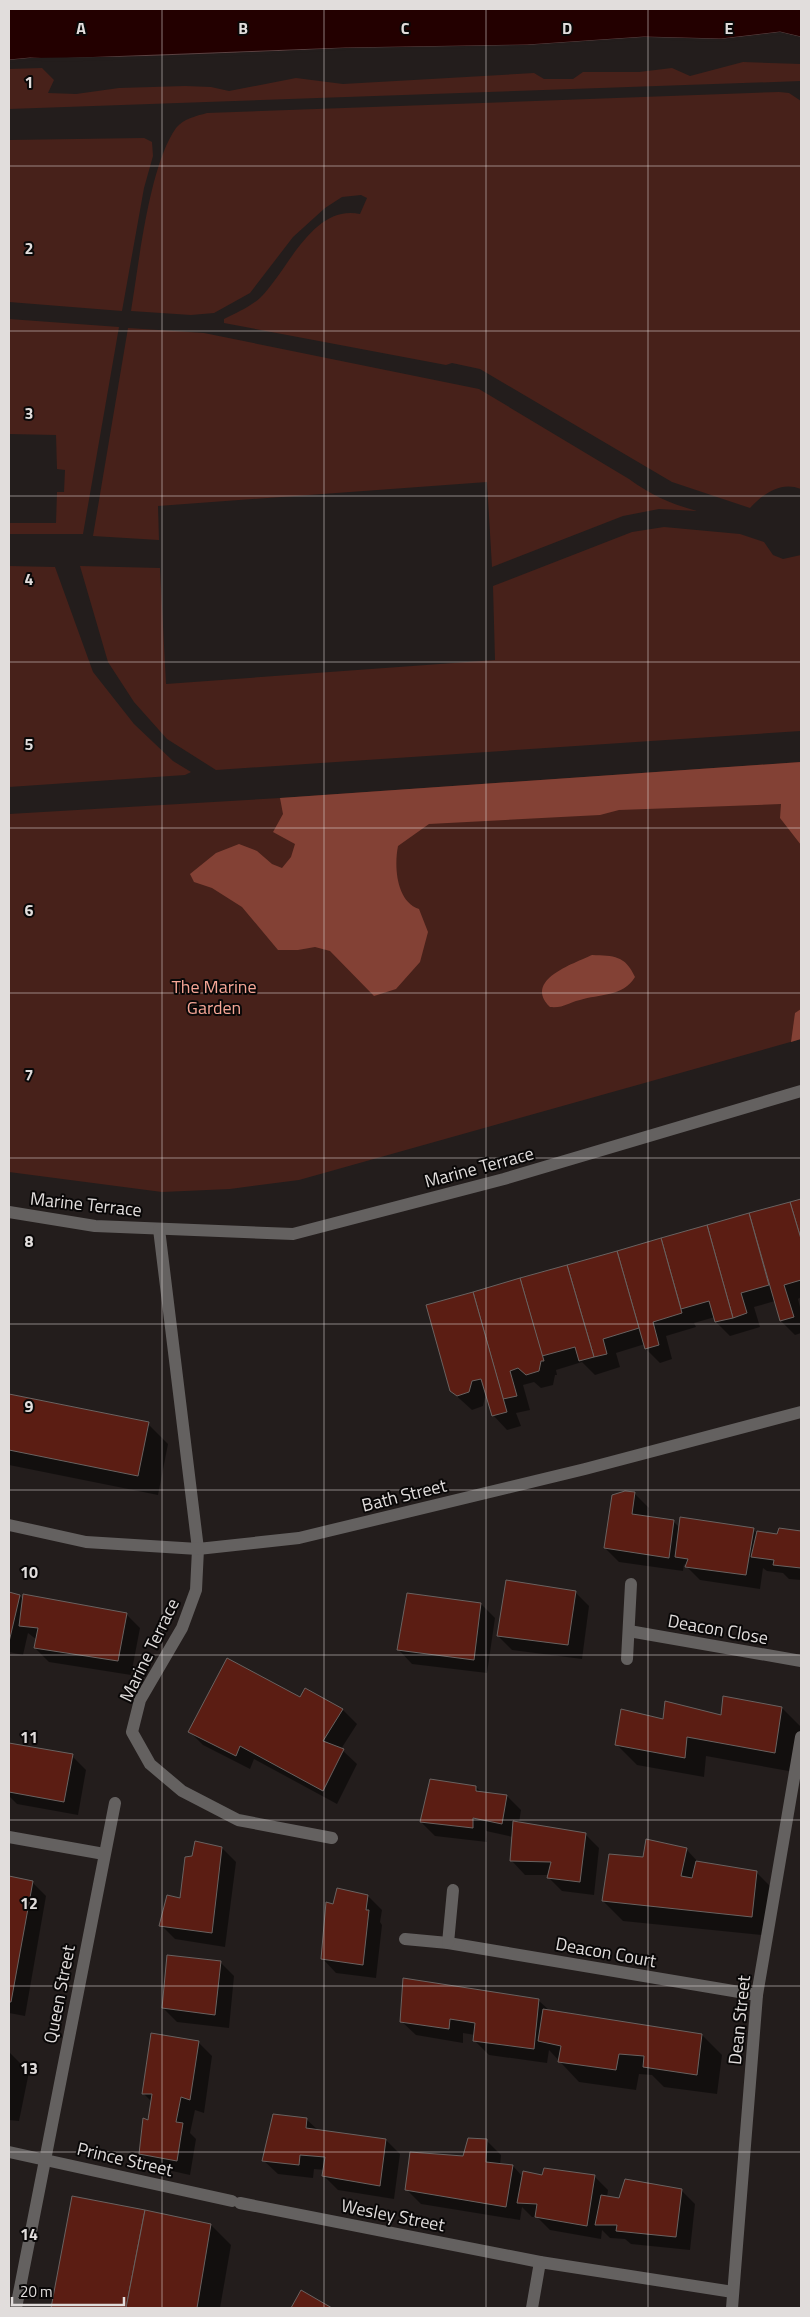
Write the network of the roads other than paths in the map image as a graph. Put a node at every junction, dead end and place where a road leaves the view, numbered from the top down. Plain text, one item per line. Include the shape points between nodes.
1 (801, 1091) edge
2 (9, 1212) edge
3 (160, 1229) junction
4 (801, 1412) edge
5 (9, 1525) edge
6 (198, 1549) junction
7 (631, 1584) dead end
8 (629, 1631) junction
9 (627, 1660) dead end
10 (801, 1661) edge
11 (801, 1737) edge
12 (115, 1803) dead end
13 (9, 1837) edge
14 (332, 1838) dead end
15 (104, 1854) junction
16 (453, 1890) dead end
17 (405, 1939) dead end
18 (448, 1943) junction
19 (757, 1995) junction
20 (9, 2152) edge
21 (45, 2158) junction
22 (236, 2202) joint
23 (540, 2262) junction
24 (734, 2292) junction
25 (16, 2308) edge
26 (532, 2308) edge
27 (732, 2308) edge

1 - 3 street, Marine Terrace via 504,1179 293,1234
2 - 3 street, Marine Terrace via 95,1226
3 - 6 street, Marine Terrace
4 - 6 street, Bath Street via 585,1469 299,1538
5 - 6 street, Bath Street via 86,1542
6 - 14 street, Marine Terrace via 196,1590 182,1628 140,1700 132,1732 150,1764 182,1791 238,1820
7 - 8 street
8 - 9 street
8 - 10 street, Deacon Close
11 - 19 street, Dean Street
12 - 15 street, Queen Street
13 - 15 street
15 - 21 street, Queen Street
16 - 18 street
17 - 18 street, Deacon Court
18 - 19 street, Deacon Court
19 - 24 street, Dean Street
20 - 21 street, Prince Street
21 - 22 street, Prince Street
21 - 25 street, Queen Street
22 - 23 street, Wesley Street
23 - 24 street, Wesley Street
23 - 26 street
24 - 27 street, Dean Street

